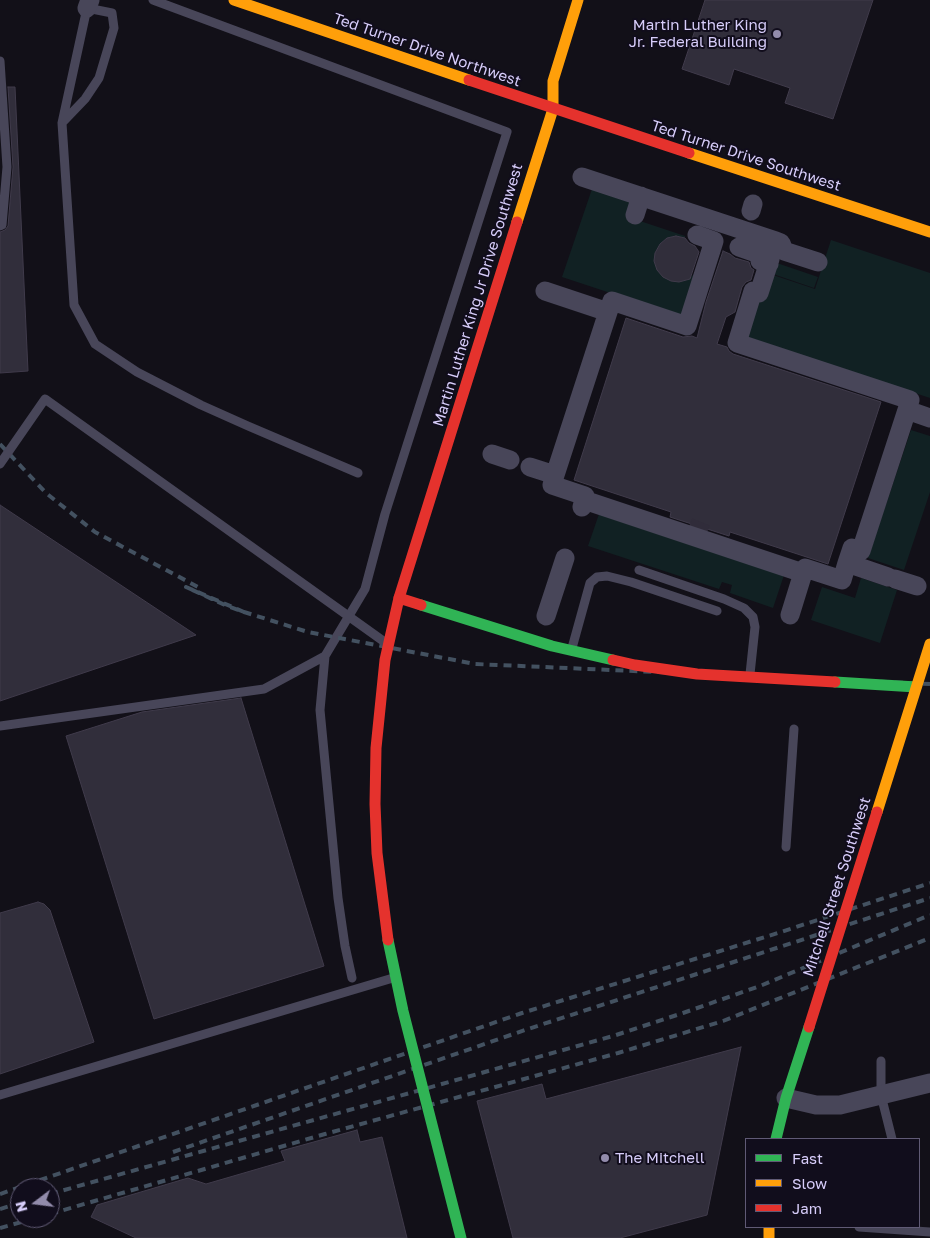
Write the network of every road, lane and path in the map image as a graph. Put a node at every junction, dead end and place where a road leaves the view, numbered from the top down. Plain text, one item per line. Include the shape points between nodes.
1 (153, 0) edge
2 (234, 0) edge
3 (578, 0) edge
4 (88, 4) edge
5 (0, 61) edge
6 (553, 109) junction
7 (62, 123) junction
8 (582, 177) dead end
9 (641, 196) junction
10 (635, 215) dead end
11 (0, 226) edge
12 (713, 232) junction
13 (930, 232) edge
14 (773, 252) junction
15 (818, 262) dead end
16 (545, 291) dead end
17 (608, 312) junction
18 (907, 410) junction
19 (930, 418) edge
20 (492, 454) dead end
21 (510, 460) dead end
22 (0, 464) edge
23 (530, 467) dead end
24 (358, 473) dead end
25 (555, 475) junction
26 (565, 558) dead end
27 (847, 563) junction
28 (639, 570) dead end
29 (804, 573) junction
30 (917, 586) dead end
31 (399, 598) junction
32 (717, 611) dead end
33 (790, 615) dead end
34 (546, 616) dead end
35 (930, 644) edge
36 (393, 648) dead end
37 (571, 650) junction
38 (325, 656) junction
39 (750, 678) junction
40 (916, 687) junction
41 (0, 726) edge
42 (794, 729) dead end
43 (786, 846) dead end
44 (395, 977) junction
45 (352, 978) dead end
46 (881, 1061) dead end
47 (930, 1083) edge
48 (0, 1095) edge
49 (881, 1095) junction
50 (786, 1098) junction
51 (776, 1138) edge
52 (892, 1138) edge
53 (886, 1228) edge
54 (914, 1229) edge
55 (930, 1232) edge
56 (461, 1238) edge

1 - 38 lane via 507,132 385,514 365,589
2 - 6 main road, Ted Turner Drive Northwest
3 - 6 main road, Martin Luther King Jr Drive Southwest via 553,81
4 - 7 lane
4 - 7 lane via 112,12 114,28 99,78 85,99
5 - 11 lane via 7,167
6 - 13 main road, Ted Turner Drive Southwest
6 - 31 main road, Martin Luther King Jr Drive Southwest
7 - 24 lane via 74,305 95,344 137,372 201,405
8 - 9 street
9 - 10 street
9 - 12 street
12 - 14 street via 743,233
12 - 17 street via 687,326 612,301
14 - 15 street via 781,243 784,251
14 - 18 street via 760,293 753,291 737,343 910,400
16 - 17 street
17 - 25 street
18 - 19 street
18 - 27 street via 861,551 852,548
20 - 21 street
22 - 36 lane, bridge via 45,399
23 - 25 street
25 - 29 street via 552,485 585,496 583,503 696,534
26 - 34 street
27 - 29 street via 842,580 805,568
27 - 30 street
28 - 39 lane via 744,608 753,617 755,627
29 - 33 street
31 - 37 main road, bridge
31 - 44 main road, Martin Luther King Jr Drive Southwest, bridge via 385,660 376,748 375,804 377,853
32 - 37 lane via 631,582 597,576 590,583
35 - 40 main road, Mitchell Street Southwest, bridge
37 - 39 main road, bridge via 635,665
38 - 41 lane via 264,689
38 - 45 lane via 320,710 338,898
39 - 40 main road, bridge
40 - 50 main road, Mitchell Street Southwest, bridge
42 - 43 lane
44 - 48 lane
44 - 56 main road, Martin Luther King Jr Drive Southwest, bridge
46 - 49 lane
47 - 49 street
49 - 50 street via 840,1105 816,1105
49 - 52 lane
50 - 51 main road, Mitchell Street Southwest
53 - 54 lane
54 - 55 lane

